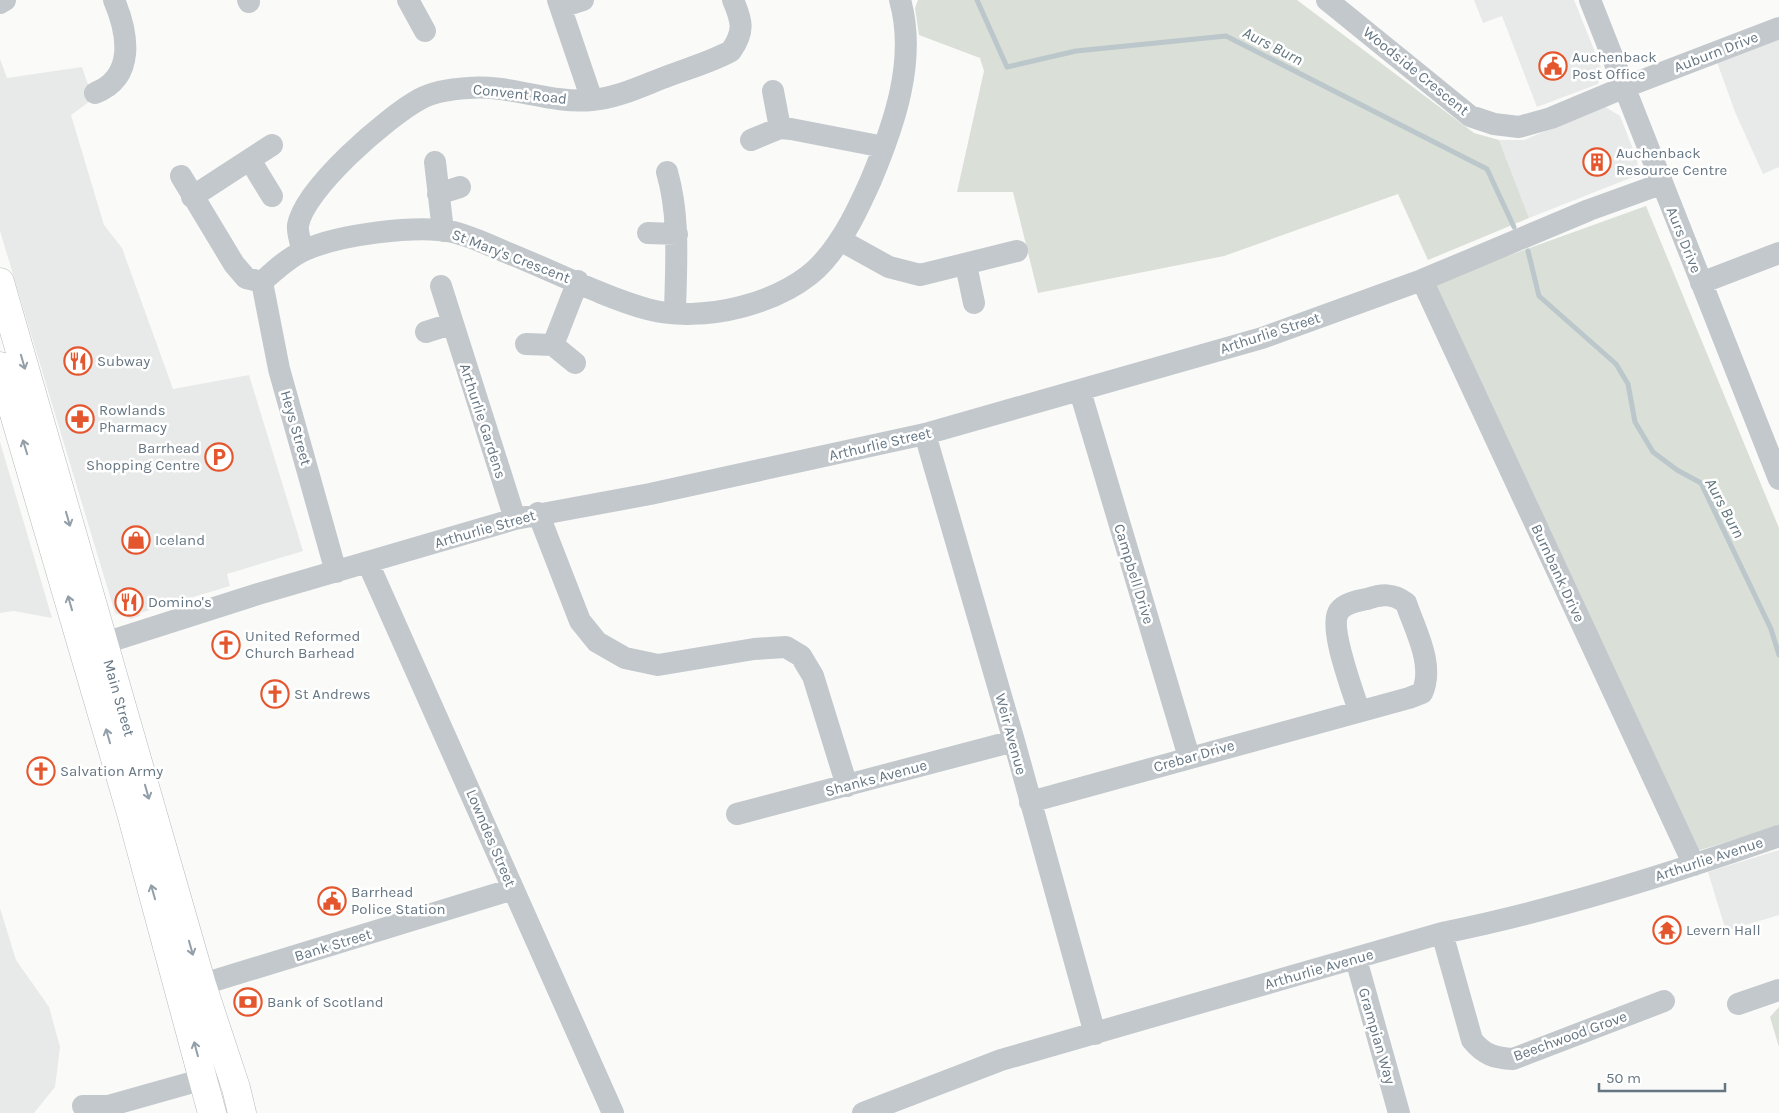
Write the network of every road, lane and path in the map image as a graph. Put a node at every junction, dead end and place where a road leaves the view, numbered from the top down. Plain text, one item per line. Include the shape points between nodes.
1 (5, 0) edge
2 (114, 0) edge
3 (408, 0) edge
4 (583, 0) edge
5 (732, 0) edge
6 (900, 0) edge
7 (1327, 0) edge
8 (1590, 0) edge
9 (0, 3) edge
10 (560, 4) edge
11 (1779, 28) edge
12 (425, 31) dead end
13 (1625, 87) junction
14 (773, 91) dead end
15 (95, 93) dead end
16 (592, 100) junction
17 (780, 128) junction
18 (751, 140) dead end
19 (272, 145) dead end
20 (884, 147) junction
21 (250, 160) junction
22 (435, 162) dead end
23 (667, 172) dead end
24 (181, 176) dead end
25 (1662, 184) junction
26 (460, 187) dead end
27 (438, 194) junction
28 (272, 196) dead end
29 (192, 197) junction
30 (443, 231) junction
31 (648, 233) dead end
32 (677, 234) junction
33 (840, 240) junction
34 (303, 251) junction
35 (1017, 251) dead end
36 (1779, 253) edge
37 (966, 265) junction
38 (1422, 280) junction
39 (578, 281) junction
40 (0, 282) edge
41 (262, 282) junction
42 (1701, 283) junction
43 (440, 286) dead end
44 (974, 303) dead end
45 (675, 312) junction
46 (451, 324) junction
47 (426, 332) dead end
48 (7, 336) edge
49 (526, 344) dead end
50 (553, 345) junction
51 (575, 363) dead end
52 (0, 366) edge
53 (1080, 391) junction
54 (925, 434) junction
55 (1779, 480) edge
56 (538, 514) junction
57 (515, 519) junction
58 (368, 563) junction
59 (336, 572) junction
60 (93, 647) junction
61 (1359, 710) junction
62 (1014, 741) junction
63 (1189, 757) junction
64 (846, 786) junction
65 (1030, 802) junction
66 (737, 814) dead end
67 (1779, 836) edge
68 (1694, 865) junction
69 (513, 889) junction
70 (1442, 934) junction
71 (1356, 959) junction
72 (191, 988) junction
73 (1779, 990) edge
74 (1664, 1001) dead end
75 (1738, 1004) dead end
76 (1095, 1034) junction
77 (204, 1079) junction
78 (83, 1106) dead end
79 (212, 1113) edge
80 (242, 1113) edge
81 (613, 1113) edge
82 (864, 1113) edge
83 (1399, 1113) edge

1 - 9 street
2 - 15 street via 123,26 126,51 119,77
3 - 12 street
4 - 10 street
5 - 16 street, Convent Road via 742,29 731,51 614,96
6 - 20 street, St Mary's Crescent via 906,34 906,68
7 - 13 street, Woodside Crescent via 1470,116 1494,124 1519,127 1551,118
8 - 13 street, Aurs Drive
10 - 16 street
11 - 13 street, Auburn Drive
13 - 25 street, Aurs Drive
14 - 17 street
16 - 34 street, Convent Road via 552,100 470,88 440,91 421,99 394,116 322,183 306,205 298,226
17 - 18 street
17 - 20 street
19 - 21 street
20 - 33 street, St Mary's Crescent via 857,212
21 - 28 street
21 - 29 street
22 - 27 street, St Mary's Crescent
23 - 32 street via 674,196
24 - 29 street
25 - 38 street, Arthurlie Street via 1588,210
25 - 42 street, Aurs Drive
26 - 27 street
27 - 30 street, St Mary's Crescent
29 - 41 street via 240,271 246,278
30 - 34 street, St Mary's Crescent via 401,230 326,243
30 - 39 street, St Mary's Crescent via 484,243
31 - 32 street
32 - 45 street
33 - 37 street via 903,272 920,275
33 - 45 street, St Mary's Crescent via 823,263 796,284 766,300 699,314
34 - 41 street, St Mary's Crescent
35 - 37 street
36 - 42 street
37 - 44 street
38 - 53 street, Arthurlie Street via 1262,338
38 - 68 street, Burnbank Drive
39 - 45 street, St Mary's Crescent via 649,309
39 - 50 street, St Mary's Crescent
40 - 48 main road, Main Street
41 - 59 street, Heys Street via 279,369
42 - 55 street, Aurs Drive
43 - 46 street, Arthurlie Gardens
46 - 47 street
46 - 57 street, Arthurlie Gardens
48 -> 60 main road, Main Street
49 - 50 street
50 - 51 street
60 -> 52 main road, Main Street
53 - 54 street, Arthurlie Street
53 - 63 street, Campbell Drive
54 - 56 street, Arthurlie Street via 650,494
54 - 62 street, Weir Avenue
56 - 57 street, Arthurlie Street
56 - 64 street via 580,621 597,642 625,658 658,665 786,647 801,656 813,676
57 - 58 street, Arthurlie Street
58 - 59 street, Arthurlie Street
58 - 69 street, Lowndes Street
59 - 60 street, Arthurlie Street
60 - 72 main road, Main Street
61 - 61 street, Crebar Drive via 1422,693 1427,681 1427,666 1406,603 1390,594 1347,604 1336,617 1336,632
61 - 63 street, Crebar Drive
62 - 64 street, Shanks Avenue
62 - 65 street, Weir Avenue
63 - 65 street, Crebar Drive
64 - 66 street, Shanks Avenue
65 - 76 street, Weir Avenue
67 - 68 street, Arthurlie Avenue
68 - 70 street, Arthurlie Avenue via 1499,922
69 - 72 street, Bank Street
69 - 81 street, Lowndes Street
70 - 71 street, Arthurlie Avenue
70 - 74 street, Beechwood Grove via 1472,1040 1481,1051 1496,1058 1514,1059
71 - 76 street, Arthurlie Avenue
71 - 83 street, Grampian Way
77 -> 72 main road, Main Street
72 - 80 main road, Main Street via 236,1088
73 - 75 street
76 - 82 street, Arthurlie Avenue via 1001,1060
77 - 78 street via 108,1106
77 - 79 main road, Main Street

